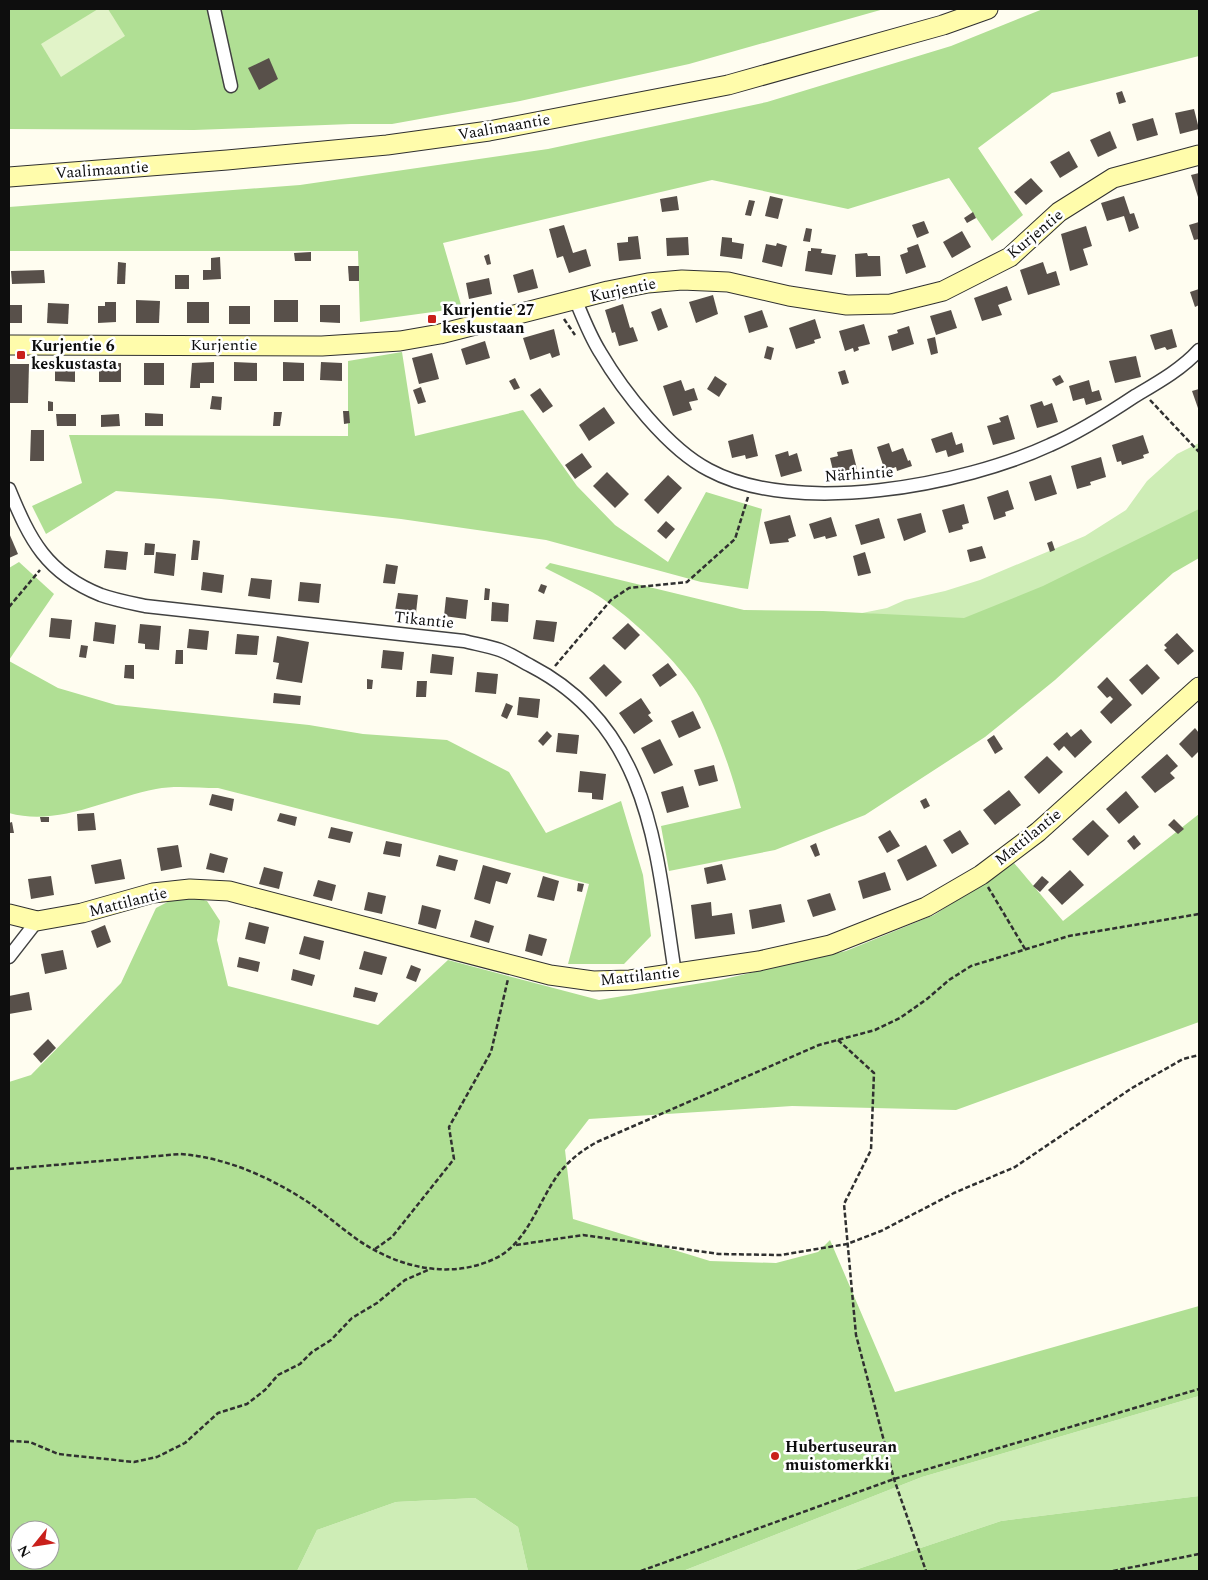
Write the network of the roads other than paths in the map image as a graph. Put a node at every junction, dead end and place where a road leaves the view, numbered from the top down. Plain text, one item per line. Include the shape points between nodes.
1 (214, 9) edge
2 (988, 9) edge
3 (232, 86) dead end
4 (1199, 155) edge
5 (9, 177) edge
6 (576, 301) junction
7 (9, 345) edge
8 (1199, 350) edge
9 (9, 489) edge
10 (1199, 687) edge
11 (9, 914) edge
12 (38, 921) junction
13 (9, 957) edge
14 (675, 973) junction

1 - 3 street
2 - 5 street, Vaalimaantie via 943,25 728,85 489,131 387,145
4 - 6 street, Kurjentie via 1113,178 1059,212 1010,257 943,291 891,304 847,305 728,282 682,280 648,283
6 - 7 street, Kurjentie via 400,341 322,346
6 - 8 street, Närhintie via 599,351 624,388 659,429 709,470 753,485 780,490 829,493 890,489 950,479 1002,464 1050,446 1095,422 1166,377
9 - 14 street, Tikantie via 32,540 48,562 74,582 101,595 145,606 464,641 500,650 547,675 584,702 610,733 633,771 646,808
10 - 14 street, Mattilantie via 1038,832 981,875 926,907 830,945 759,961
11 - 12 street, Mattilantie
12 - 13 street
12 - 14 street, Mattilantie via 82,913 153,893 190,889 229,891 550,975 593,981 630,980

